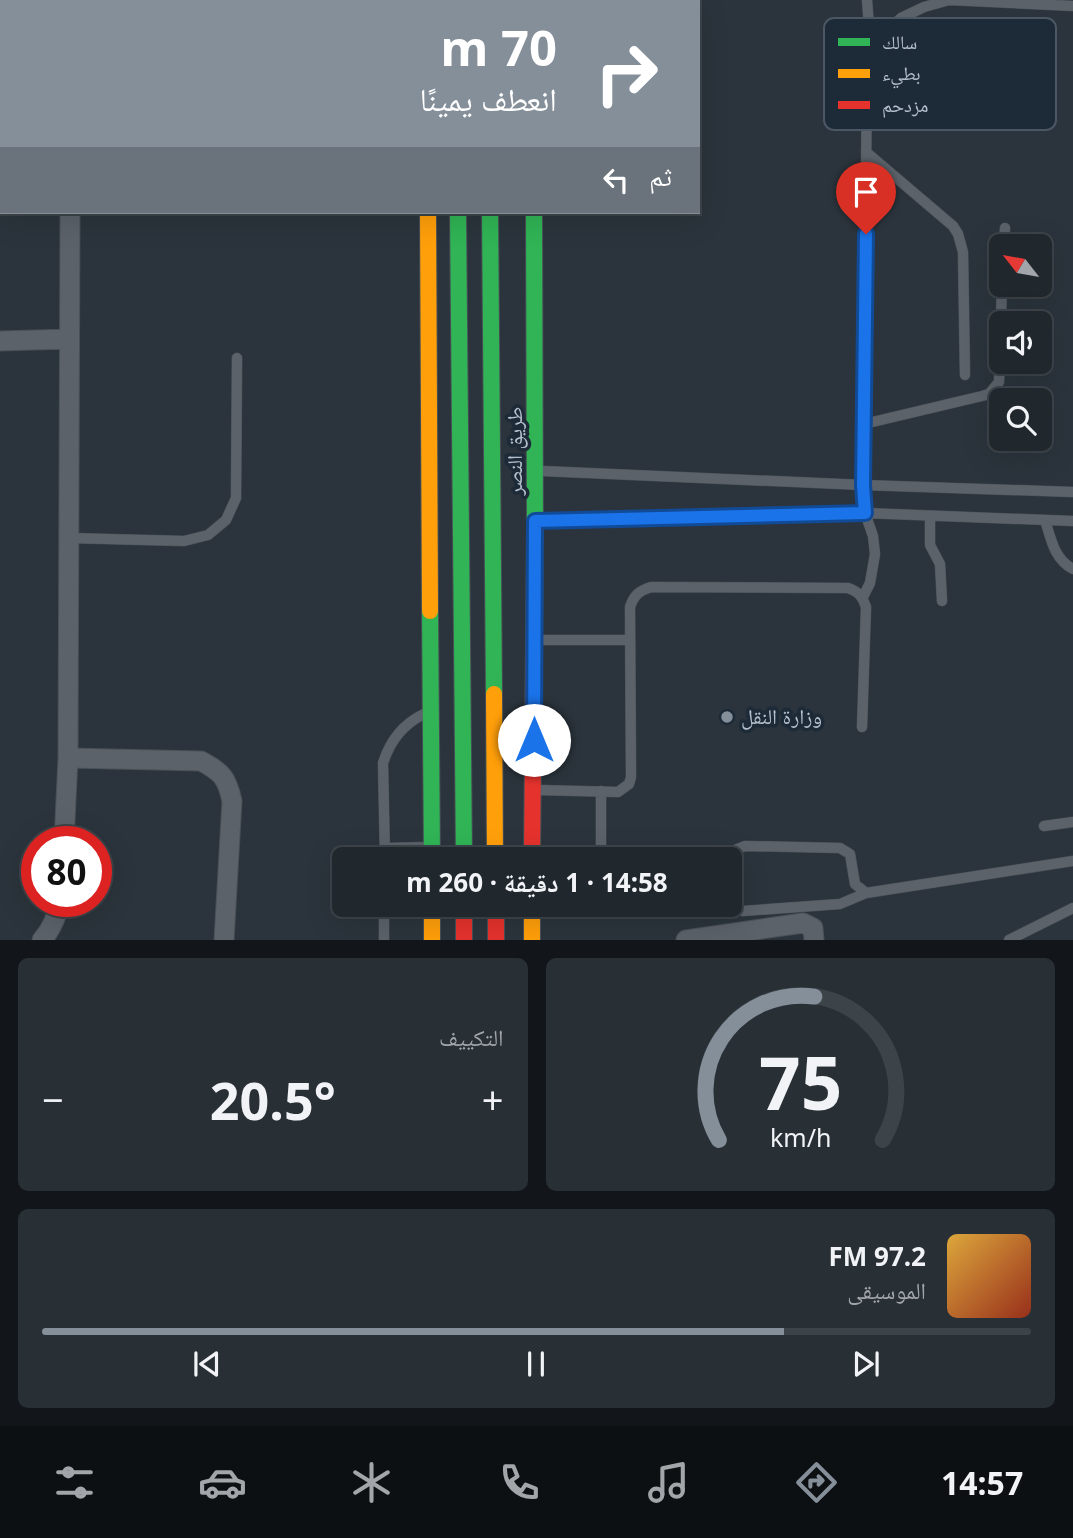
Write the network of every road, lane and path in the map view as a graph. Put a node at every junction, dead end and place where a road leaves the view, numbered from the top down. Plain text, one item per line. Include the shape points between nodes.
1 (1073, 6) edge
2 (903, 18) edge
3 (866, 130) edge
4 (866, 152) junction
5 (70, 214) edge
6 (428, 214) edge
7 (458, 214) edge
8 (490, 214) edge
9 (534, 214) edge
10 (1005, 228) dead end
11 (1005, 234) edge
12 (1002, 298) edge
13 (69, 339) junction
14 (0, 341) edge
15 (237, 358) dead end
16 (965, 375) dead end
17 (864, 424) junction
18 (537, 470) junction
19 (863, 485) junction
20 (1073, 492) edge
21 (865, 513) junction
22 (930, 517) junction
23 (1045, 520) junction
24 (535, 521) junction
25 (1073, 521) edge
26 (69, 538) junction
27 (1073, 569) edge
28 (863, 597) junction
29 (942, 601) dead end
30 (431, 611) junction
31 (522, 640) junction
32 (630, 640) junction
33 (431, 711) junction
34 (862, 727) dead end
35 (68, 758) junction
36 (533, 790) junction
37 (601, 791) junction
38 (1073, 822) edge
39 (65, 826) edge
40 (1044, 826) dead end
41 (385, 847) edge
42 (432, 847) edge
43 (464, 847) edge
44 (495, 847) edge
45 (532, 847) edge
46 (601, 847) edge
47 (742, 847) edge
48 (1073, 861) edge
49 (866, 893) junction
50 (1073, 908) edge
51 (742, 911) edge
52 (54, 917) edge
53 (384, 917) edge
54 (464, 917) edge
55 (496, 917) edge
56 (532, 917) edge
57 (698, 939) edge
58 (41, 940) edge
59 (223, 940) edge
60 (384, 940) edge
61 (464, 940) edge
62 (496, 940) edge
63 (531, 940) edge
64 (814, 940) edge
65 (1009, 940) edge

1 - 2 lane via 949,0
3 - 4 lane
4 - 16 lane via 958,234
4 - 17 lane
5 - 13 street
6 - 30 highway
7 - 43 highway, bridge
8 - 44 highway, bridge
9 - 18 highway, طريق النصر
10 - 11 lane
12 - 17 lane via 995,389
13 - 14 street
13 - 26 street
15 - 26 lane via 236,498 226,520 208,535 184,541
17 - 19 lane
18 - 19 lane
18 - 24 highway, طريق النصر
19 - 20 lane
19 - 21 lane
21 - 22 lane
21 - 24 lane
21 - 28 lane via 874,554
22 - 23 lane
22 - 29 lane via 930,545 940,564
23 - 25 lane
23 - 27 lane via 1055,551
24 - 31 highway, طريق النصر via 535,605
26 - 35 street
28 - 32 lane via 848,588 651,587 633,597
28 - 34 lane
30 - 31 highway via 438,628 467,651 485,653
30 - 33 highway
31 - 32 lane
31 - 36 highway
32 - 37 lane via 631,777 618,792
33 - 41 lane via 397,734 386,753
33 - 42 highway
35 - 39 street
35 - 59 street via 201,761 217,769 229,783 232,801
36 - 37 lane
36 - 45 highway
37 - 46 lane
38 - 40 lane
47 - 49 lane via 839,848 850,854 855,884
48 - 49 lane
49 - 51 lane via 826,906
50 - 65 lane
52 - 58 street
53 - 60 lane
54 - 61 highway
55 - 62 highway
56 - 63 highway
57 - 64 street via 807,923 813,928

